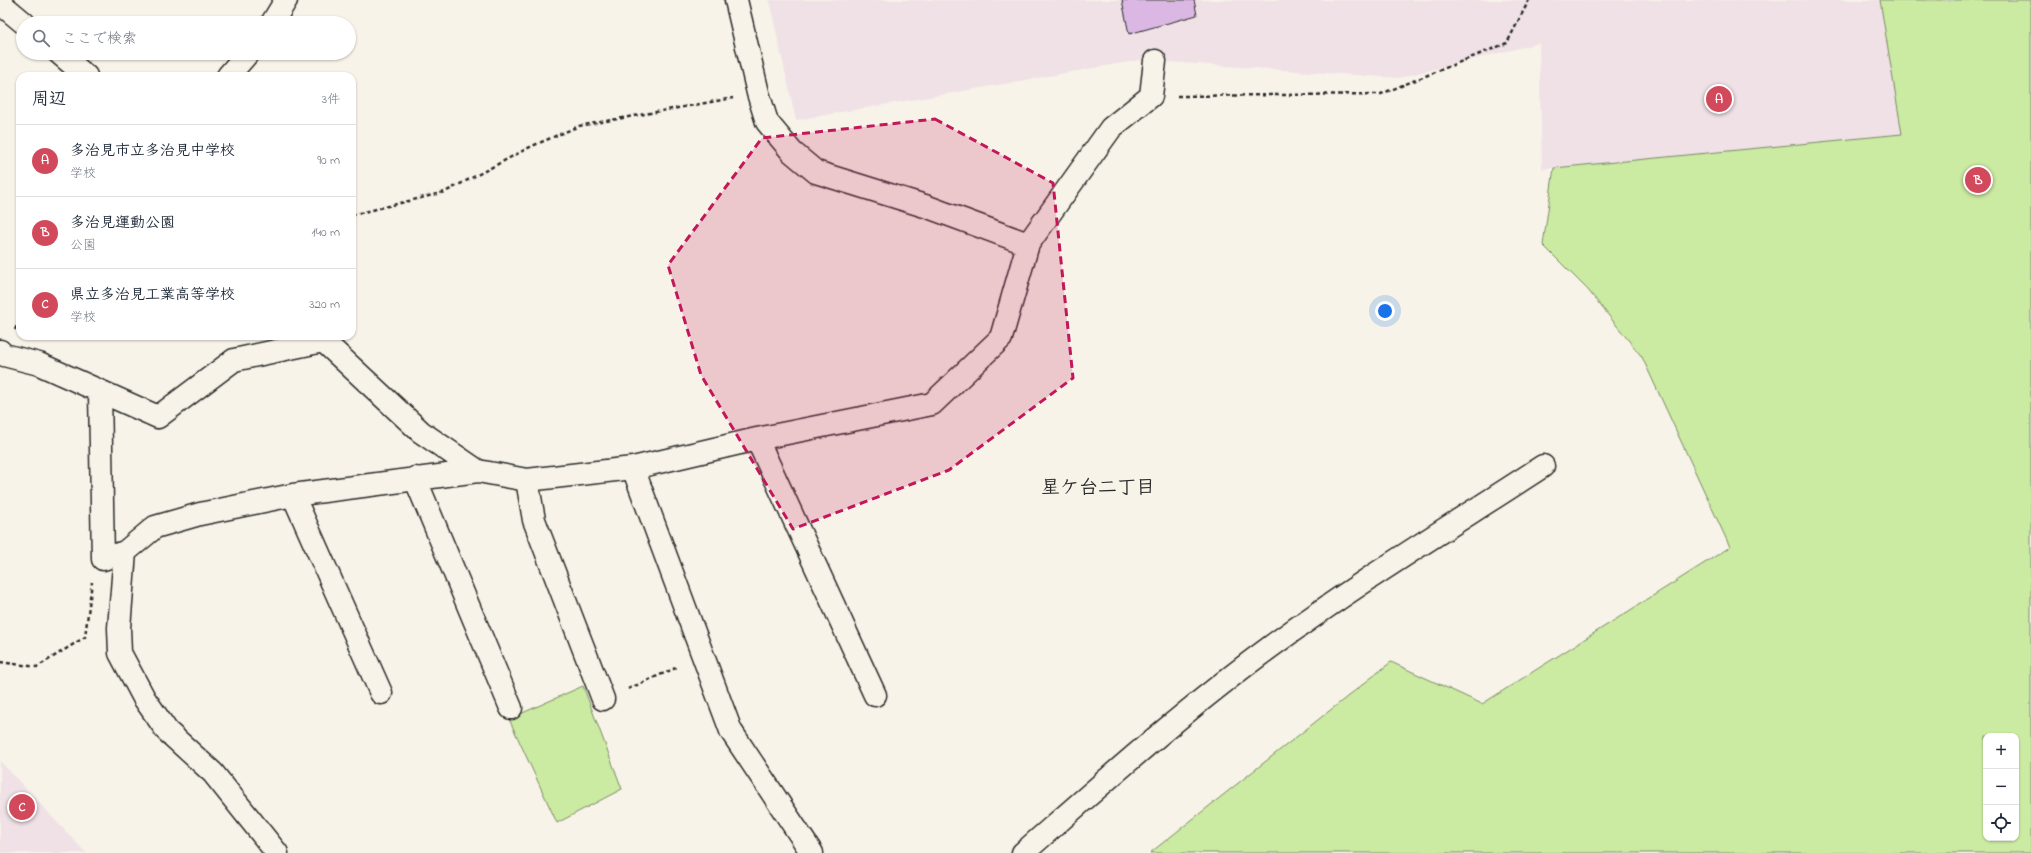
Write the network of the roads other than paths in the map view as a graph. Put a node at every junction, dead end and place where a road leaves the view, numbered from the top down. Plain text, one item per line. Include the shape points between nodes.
1 (286, 0) edge
2 (736, 0) edge
3 (0, 3) edge
4 (16, 16) edge
5 (276, 16) edge
6 (67, 60) edge
7 (242, 60) edge
8 (1155, 61) dead end
9 (81, 72) edge
10 (231, 72) edge
11 (1028, 244) junction
12 (317, 340) edge
13 (322, 340) edge
14 (0, 351) edge
15 (100, 392) junction
16 (757, 439) junction
17 (1543, 466) dead end
18 (633, 468) junction
19 (478, 471) junction
20 (415, 478) junction
21 (527, 480) junction
22 (293, 495) junction
23 (125, 552) junction
24 (381, 693) dead end
25 (874, 695) dead end
26 (603, 699) road end
27 (511, 708) dead end
28 (277, 853) edge
29 (812, 853) edge
30 (1023, 853) edge

1 - 5 street
2 - 11 street via 758,93 768,122 792,152 816,172
3 - 4 street
6 - 9 street
7 - 10 street
8 - 11 street via 1151,96 1111,128
11 - 16 street via 1001,338 932,404
12 - 15 street via 234,360 158,417
13 - 19 street via 421,432
14 - 15 street via 4,355 40,364
15 - 23 street via 103,559
16 - 18 street
16 - 25 street
17 - 30 street via 1412,550 1269,648 1200,700
18 - 21 street
18 - 29 street via 731,731
19 - 20 street
19 - 21 street
20 - 22 street
20 - 27 street
21 - 26 street via 534,520
22 - 23 street via 200,514 155,527
22 - 24 street
23 - 28 street via 119,628 120,653 144,698 167,731 213,773

